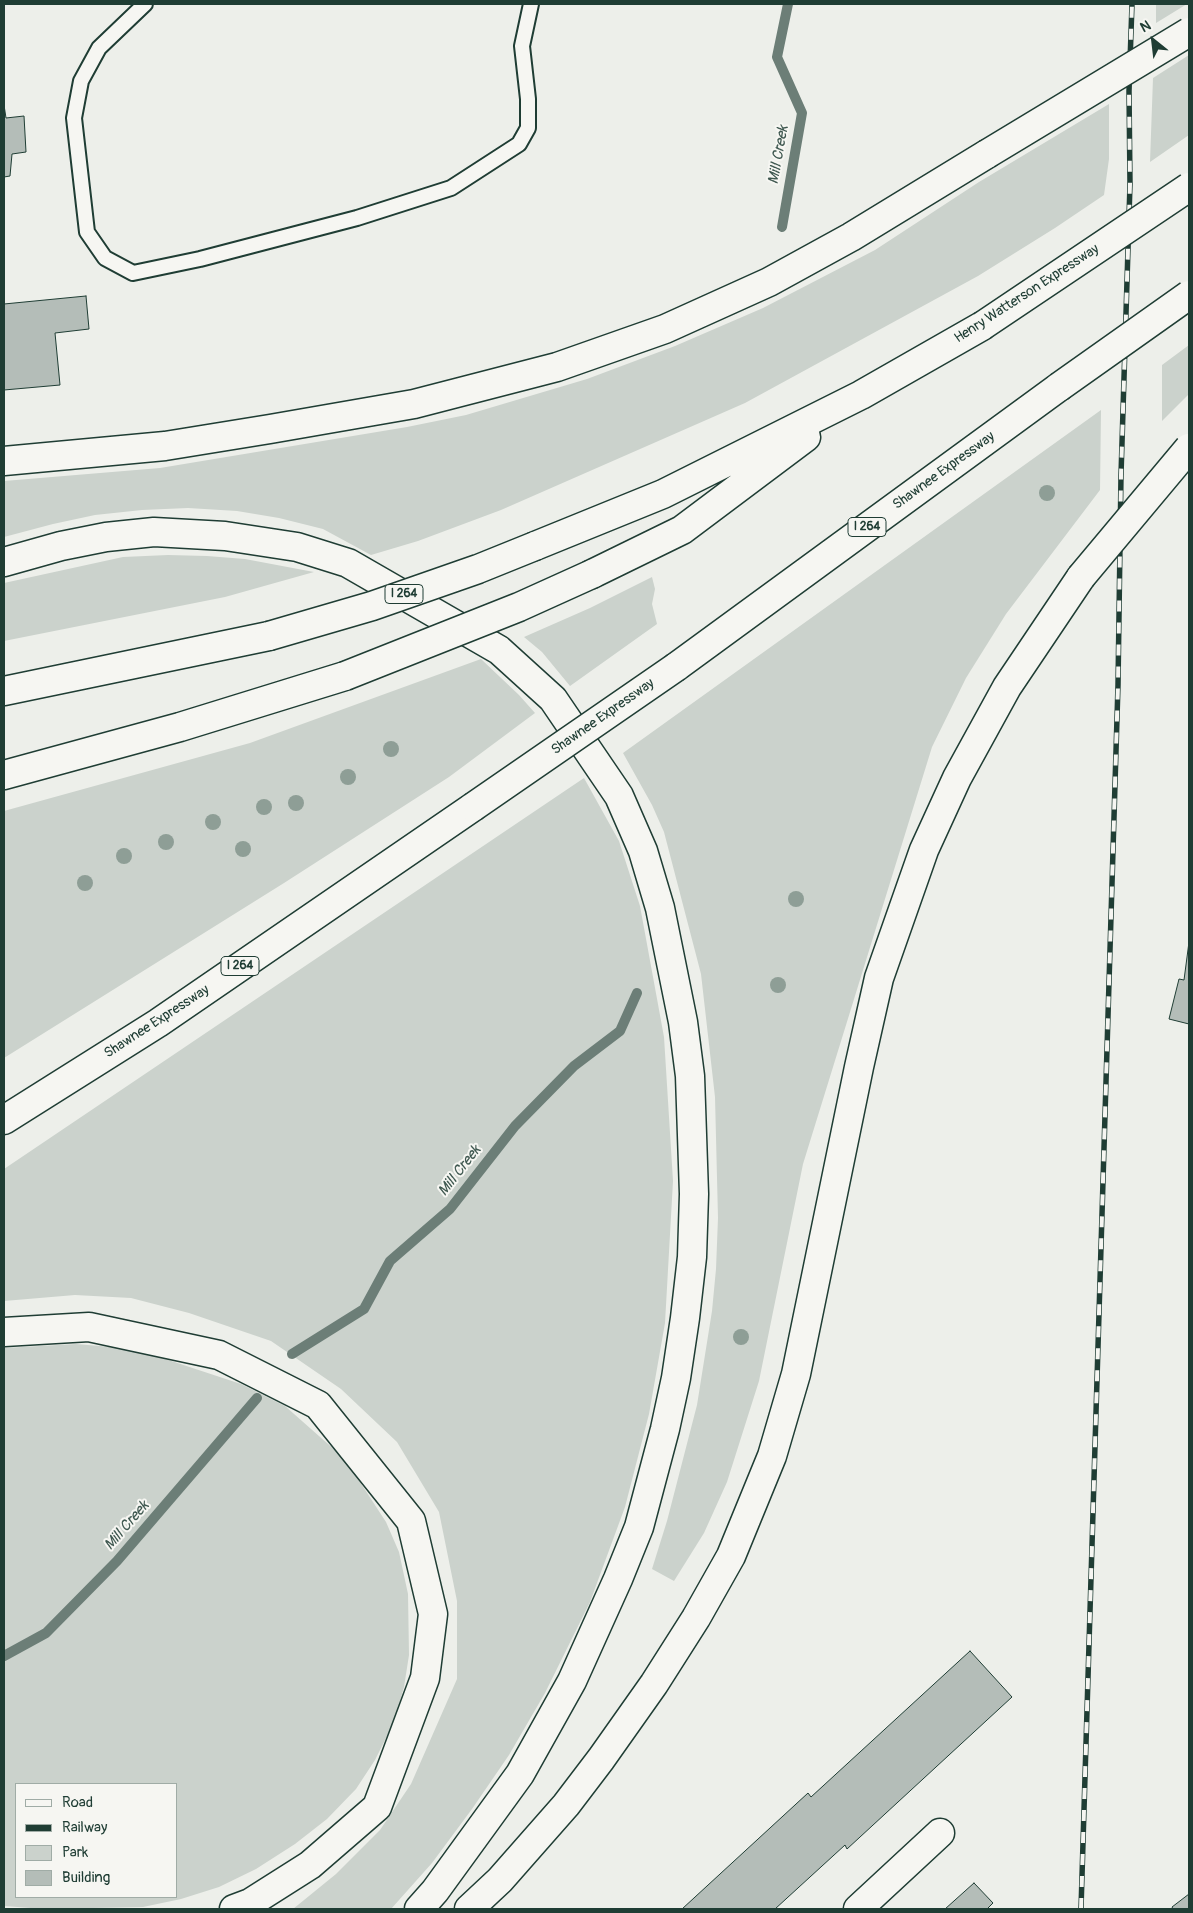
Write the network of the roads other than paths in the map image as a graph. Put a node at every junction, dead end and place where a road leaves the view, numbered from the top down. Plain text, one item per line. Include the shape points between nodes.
1 (145, 4) edge
2 (531, 4) edge
3 (1189, 32) edge
4 (1189, 186) edge
5 (1189, 295) edge
6 (861, 395) junction
7 (1189, 448) edge
8 (4, 461) edge
9 (4, 562) edge
10 (4, 692) edge
11 (4, 775) edge
12 (4, 1120) edge
13 (4, 1332) edge
14 (940, 1833) dead end
15 (234, 1909) edge
16 (419, 1909) edge
17 (469, 1909) edge
18 (858, 1909) edge

1 - 2 lane via 99,48 81,81 74,118 87,232 105,258 133,273 348,220 451,188 519,144 528,128 522,46
3 - 8 main road, bridge via 851,236 769,282 665,329 558,367 414,404 165,446
4 - 6 main road, Henry Watterson Expressway / I 264, bridge via 982,326
5 - 12 main road, Shawnee Expressway / I 264, bridge via 676,667 158,1023
6 - 10 main road, I 264, bridge via 663,494 478,568 372,606 270,636
6 - 11 main road, bridge via 682,530 519,607 345,676 180,727
7 - 17 main road, bridge via 1081,576 1007,687 956,778 924,850 880,978 796,1374 772,1456 731,1556 654,1684 601,1759 559,1813 500,1880
9 - 16 main road via 61,546 154,532 225,536 297,547 348,563 499,650 553,699 619,796 642,851 660,908 686,1040 694,1194 686,1318 665,1429 638,1527 572,1681 520,1774 436,1891
13 - 15 main road via 89,1327 219,1355 318,1405 411,1521 433,1614 425,1678 377,1807 310,1866 250,1903
14 - 18 main road

